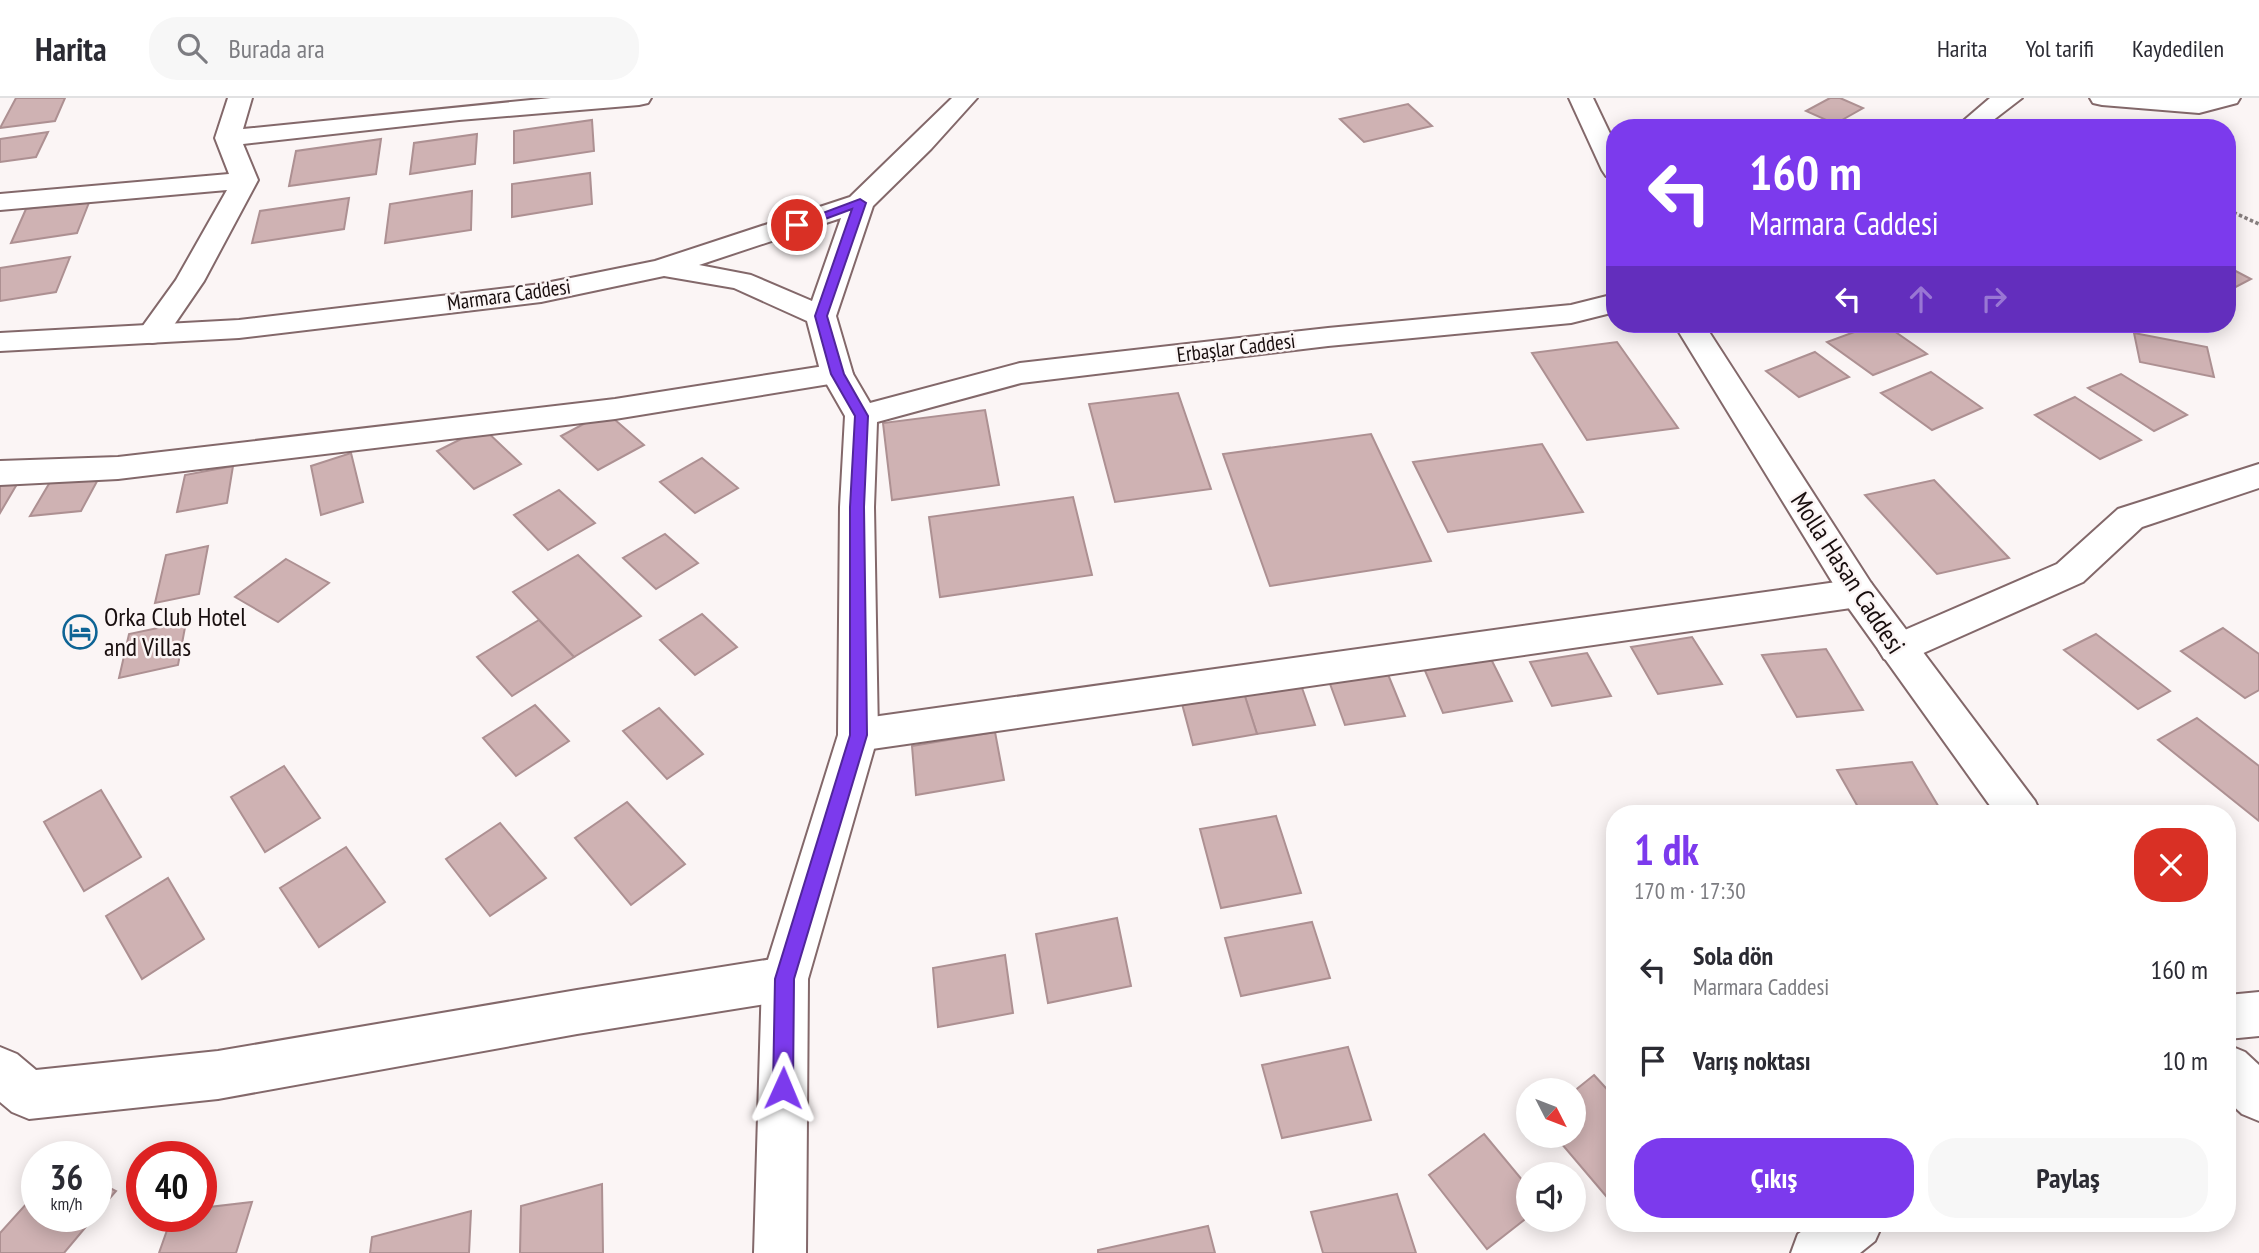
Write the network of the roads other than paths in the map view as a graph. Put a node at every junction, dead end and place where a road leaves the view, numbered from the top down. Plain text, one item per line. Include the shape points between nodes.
1 (240, 98) edge
2 (639, 98) edge
3 (965, 98) edge
4 (1581, 98) edge
5 (2010, 98) edge
6 (2102, 98) edge
7 (2228, 98) edge
8 (1978, 119) edge
9 (229, 138) junction
10 (1606, 151) edge
11 (244, 180) junction
12 (0, 202) edge
13 (860, 203) junction
14 (661, 268) junction
15 (1606, 305) edge
16 (821, 316) junction
17 (1695, 333) edge
18 (152, 334) junction
19 (0, 342) edge
20 (838, 374) junction
21 (861, 416) junction
22 (0, 473) edge
23 (2259, 477) edge
24 (1858, 593) junction
25 (1897, 649) junction
26 (858, 735) junction
27 (2013, 805) edge
28 (785, 979) junction
29 (2259, 1014) edge
30 (2236, 1016) edge
31 (0, 1071) edge
32 (2236, 1076) edge
33 (2259, 1097) edge
34 (1845, 1232) edge
35 (780, 1253) edge
36 (1817, 1253) edge

1 - 9 street
2 - 9 street
3 - 13 street, Marmara Caddesi
4 - 10 street
5 - 8 street
6 - 7 street via 2199,106
9 - 11 street
11 - 12 street
11 - 18 street via 190,281
13 - 14 street, Marmara Caddesi
13 - 16 street
14 - 16 street via 741,281
14 - 18 street, Marmara Caddesi via 541,293 239,329
15 - 21 street, Erbaşlar Caddesi via 1571,314 1020,373
16 - 20 street
17 - 24 street, Molla Hasan Caddesi
18 - 19 street, Marmara Caddesi
20 - 21 street
20 - 22 street via 615,409 118,468
21 - 26 street
23 - 25 street via 2130,518 2070,573
24 - 25 street, Molla Hasan Caddesi
24 - 26 street
25 - 27 street, Molla Hasan Caddesi
26 - 28 street
28 - 31 street via 218,1075 29,1095
28 - 35 street
29 - 30 street
32 - 33 street
34 - 36 street

